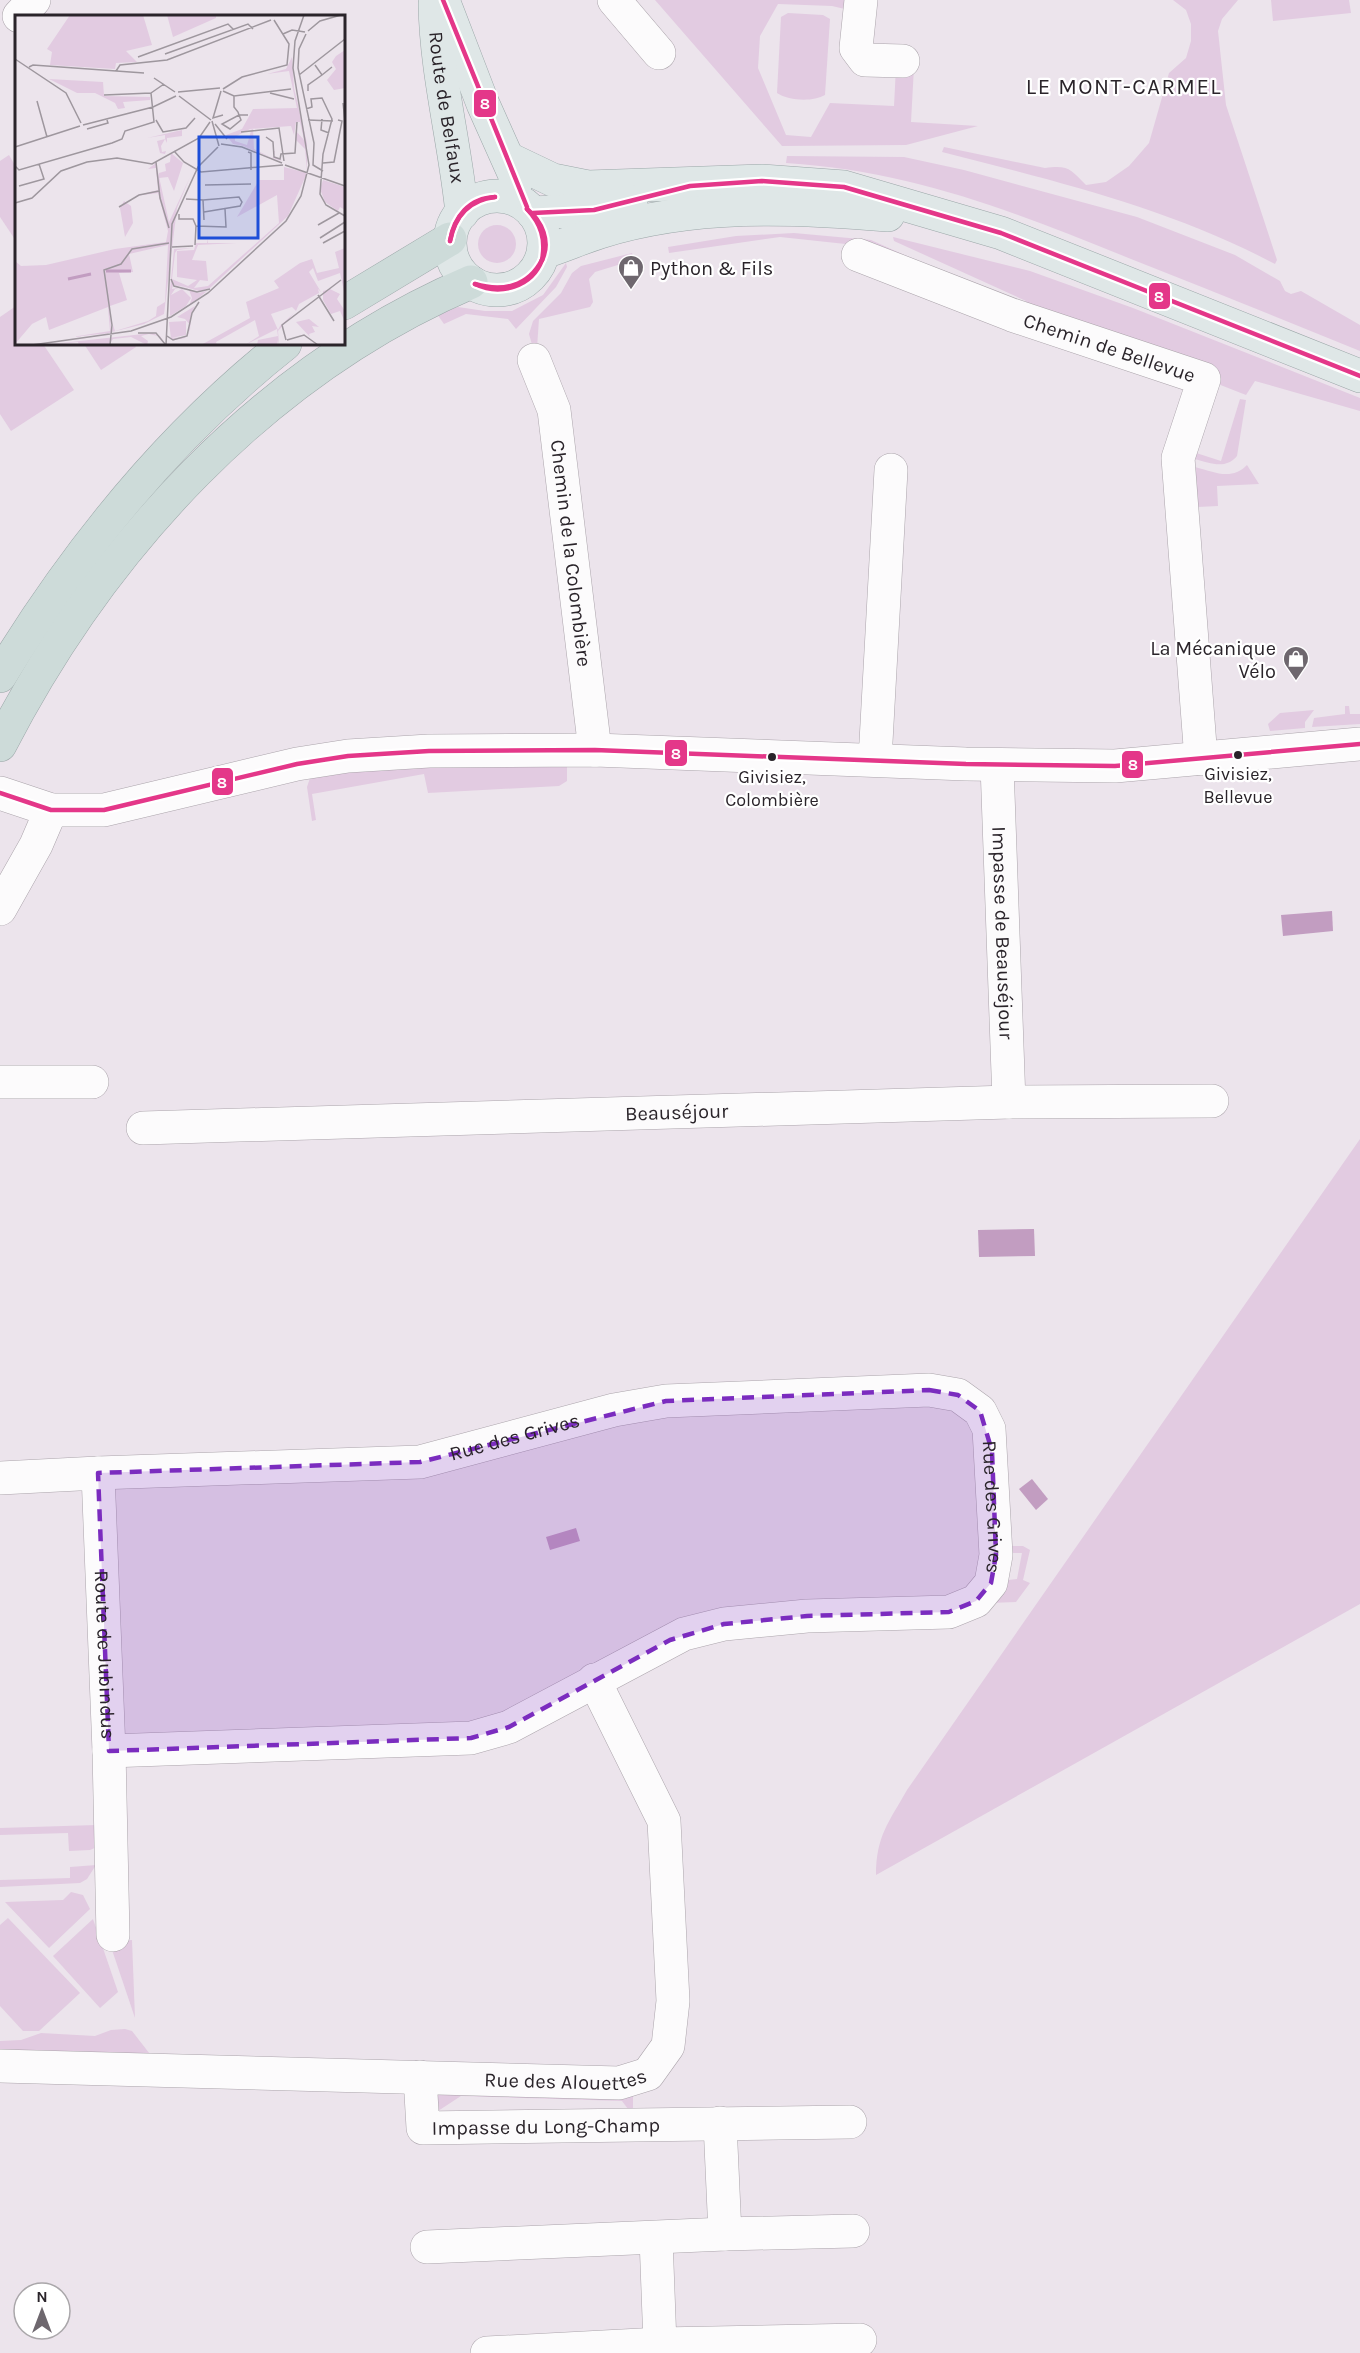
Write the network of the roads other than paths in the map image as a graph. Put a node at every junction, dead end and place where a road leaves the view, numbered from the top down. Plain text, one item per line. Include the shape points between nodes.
1 (34, 0) edge
2 (435, 0) edge
3 (443, 0) edge
4 (614, 0) edge
5 (861, 0) edge
6 (21, 15) edge
7 (15, 20) edge
8 (0, 32) edge
9 (658, 53) dead end
10 (903, 61) dead end
11 (509, 159) junction
12 (690, 186) junction
13 (530, 210) junction
14 (962, 221) junction
15 (456, 226) junction
16 (544, 252) junction
17 (858, 255) dead end
18 (471, 282) junction
19 (345, 302) edge
20 (284, 345) edge
21 (534, 360) dead end
22 (1360, 376) edge
23 (891, 470) dead end
24 (0, 676) edge
25 (1360, 744) edge
26 (0, 745) edge
27 (595, 750) junction
28 (1201, 759) junction
29 (875, 760) junction
30 (997, 765) junction
31 (0, 793) edge
32 (51, 810) junction
33 (0, 909) edge
34 (0, 1082) edge
35 (92, 1082) dead end
36 (1212, 1101) dead end
37 (1009, 1102) junction
38 (143, 1128) dead end
39 (98, 1473) junction
40 (0, 1478) edge
41 (594, 1680) junction
42 (109, 1751) junction
43 (112, 1935) dead end
44 (0, 2066) edge
45 (420, 2077) junction
46 (850, 2122) dead end
47 (720, 2123) junction
48 (853, 2231) dead end
49 (725, 2234) junction
50 (656, 2238) junction
51 (428, 2247) dead end
52 (860, 2340) dead end
53 (660, 2344) junction
54 (487, 2353) edge

1 - 6 street
2 - 15 main road, Route de Belfaux via 435,32 457,164
3 - 11 main road, Route de Belfaux
4 - 9 street
5 - 10 street via 856,48 866,60
7 - 8 street
11 - 12 main road via 553,180 588,187
11 - 13 main road, Route de Belfaux
12 - 13 main road via 594,210
12 - 14 main road via 762,181 817,183
13 - 15 main road via 517,201 497,196 476,201
13 - 16 main road via 543,230
14 - 16 main road via 742,208 629,225
14 - 22 main road via 1102,272
15 - 18 main road via 452,259
15 - 19 highway
16 - 18 main road via 536,271 512,288 489,290
17 - 28 street, Chemin de Bellevue via 1012,315 1204,379 1178,458
18 - 26 highway via 417,307 347,348 271,404 203,464 107,576 50,660
20 - 24 highway via 217,401 141,481 60,584
21 - 27 street, Chemin de la Colombière via 554,410
23 - 29 street
25 - 28 street
27 - 29 street
27 - 32 street via 429,751 348,756 244,775 104,810
28 - 30 street via 1115,766
29 - 30 street
30 - 37 street, Impasse de Beauséjour
31 - 32 street
32 - 33 street
34 - 35 street
36 - 37 street, Beauséjour
37 - 38 street, Beauséjour
39 - 40 street
39 - 41 street, Rue des Grives via 420,1462 614,1410 666,1401 929,1390 958,1395 980,1411 989,1429 992,1451 996,1556 992,1583 976,1601 950,1612 807,1616 724,1624 670,1640
39 - 42 street, Route de Jubindus
41 - 42 street, Rue des Grives via 509,1727 471,1738
41 - 45 street, Rue des Alouettes via 664,1821 673,2001 668,2046 648,2074 619,2083
42 - 43 street, Route de Jubindus
44 - 45 street, Rue des Alouettes
45 - 47 street, Impasse du Long-Champ via 423,2127
46 - 47 street, Impasse du Long-Champ
47 - 49 street
48 - 49 street
49 - 50 street
50 - 51 street
50 - 53 street
52 - 53 street
53 - 54 street

